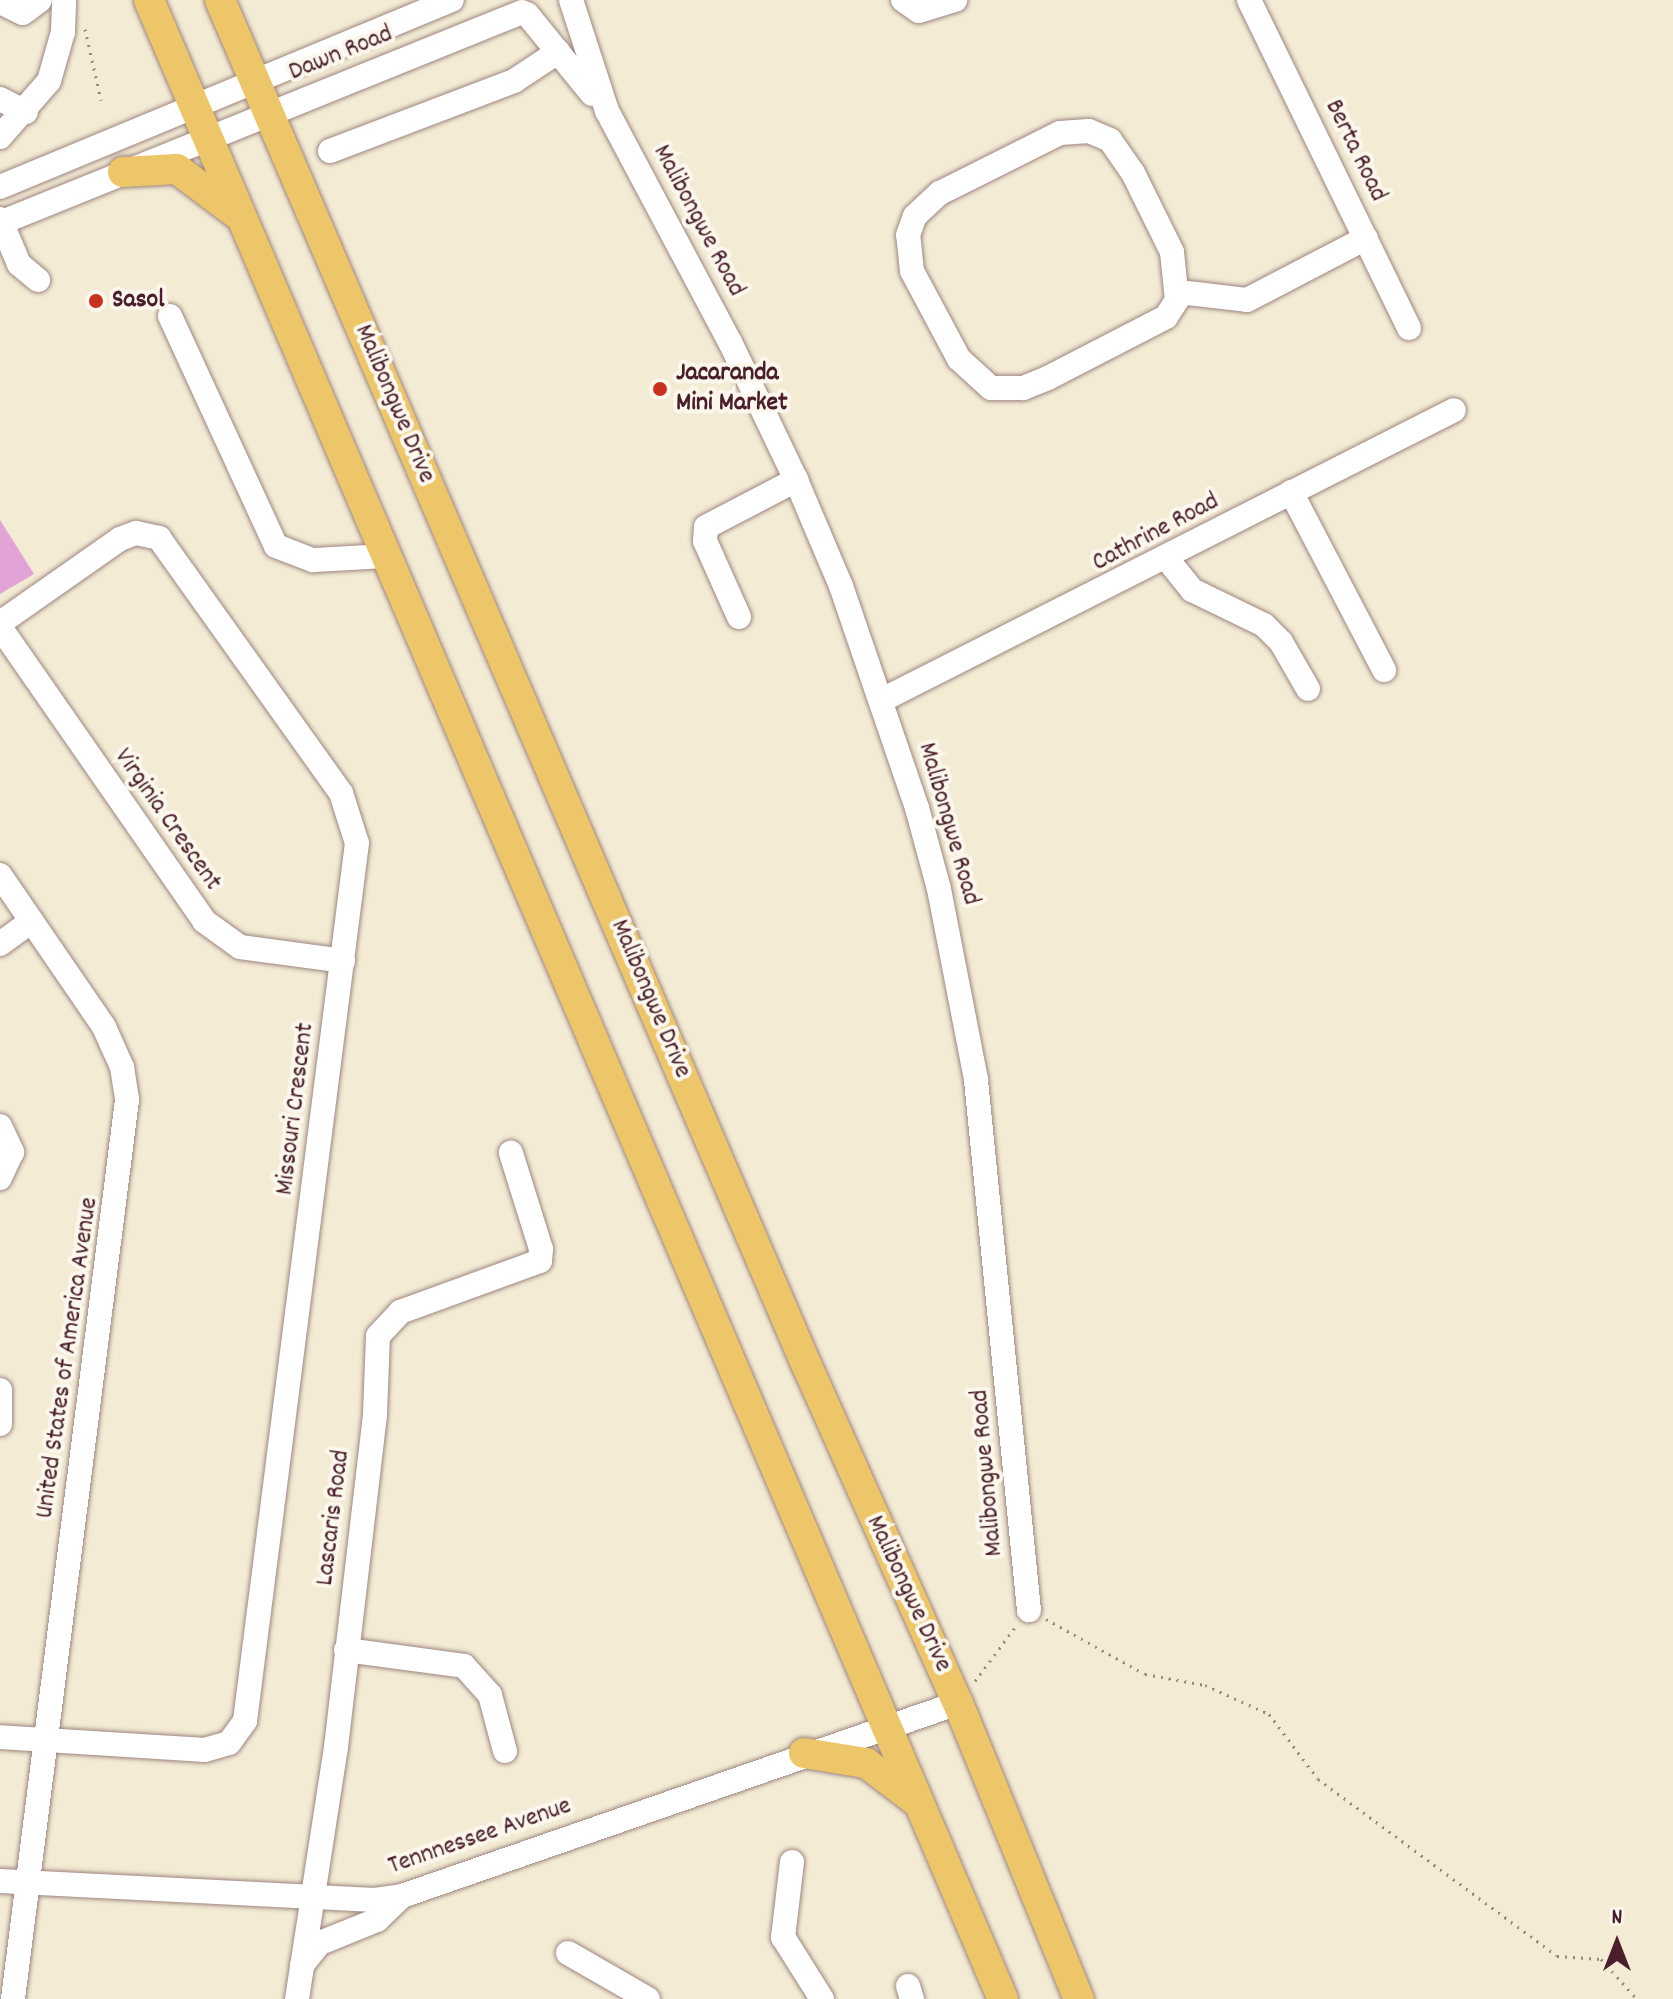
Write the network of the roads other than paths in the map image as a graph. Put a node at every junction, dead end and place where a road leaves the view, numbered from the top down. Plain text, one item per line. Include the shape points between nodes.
1 (40, 0) edge
2 (149, 0) edge
3 (220, 0) edge
4 (452, 0) edge
5 (570, 0) edge
6 (903, 0) edge
7 (955, 0) edge
8 (1249, 0) edge
9 (0, 2) edge
10 (435, 5) edge
11 (72, 7) edge
12 (520, 9) edge
13 (558, 52) junction
14 (257, 81) junction
15 (0, 99) edge
16 (193, 105) junction
17 (607, 111) junction
18 (26, 112) junction
19 (270, 113) junction
20 (0, 137) edge
21 (208, 139) junction
22 (330, 151) dead end
23 (123, 172) junction
24 (0, 187) edge
25 (242, 217) junction
26 (1, 221) edge
27 (1366, 238) junction
28 (38, 280) dead end
29 (1179, 292) junction
30 (170, 316) dead end
31 (1409, 328) dead end
32 (1454, 410) dead end
33 (796, 480) junction
34 (1291, 492) junction
35 (387, 556) junction
36 (1167, 559) junction
37 (739, 617) dead end
38 (0, 625) edge
39 (1384, 670) dead end
40 (1308, 689) dead end
41 (882, 700) junction
42 (0, 875) edge
43 (32, 921) junction
44 (0, 944) edge
45 (343, 961) junction
46 (0, 1126) edge
47 (511, 1153) dead end
48 (0, 1178) edge
49 (0, 1390) edge
50 (0, 1424) edge
51 (1029, 1610) road end
52 (346, 1650) junction
53 (958, 1703) junction
54 (885, 1725) junction
55 (0, 1737) edge
56 (47, 1740) junction
57 (505, 1751) dead end
58 (804, 1753) junction
59 (921, 1804) junction
60 (792, 1862) dead end
61 (0, 1881) edge
62 (30, 1882) junction
63 (402, 1896) junction
64 (311, 1897) junction
65 (568, 1953) dead end
66 (301, 1966) junction
67 (13, 1999) edge
68 (297, 1999) edge
69 (648, 1999) edge
70 (822, 1999) edge
71 (1003, 1999) edge
72 (1079, 1999) edge

1 - 9 street via 23,13
2 - 16 main road
3 - 14 main road, Malibongwe Drive
4 - 10 street, Dawn Road
5 - 12 street, Dawn Road via 547,16
5 - 17 street, Malibongwe Road
6 - 7 street via 919,11
8 - 27 street, Berta Road
10 - 14 street, Dawn Road
11 - 18 street via 55,66
12 - 13 street, Malibongwe Road
12 - 19 street, Dawn Road
13 - 17 street, Malibongwe Road
13 - 22 street via 514,81
14 - 16 street, Dawn Road
14 - 19 main road, Malibongwe Drive
15 - 18 street
16 - 21 main road
16 - 24 street, Dawn Road
17 - 33 street, Malibongwe Road via 730,342
18 - 20 street
19 - 21 street, Dawn Road
19 - 53 main road, Malibongwe Drive via 807,1366
21 - 23 street, Dawn Road
21 - 25 main road
23 - 25 main road via 177,169
23 - 26 street, Dawn Road
25 - 35 main road
26 - 28 street via 19,264
27 - 29 street via 1247,300
27 - 31 street, Berta Road
29 - 29 street via 1166,317 1074,364 1023,388 991,388 959,359 912,271 908,235 915,216 940,193 1060,133 1089,131 1110,140 1133,173 1172,252
30 - 35 street via 259,519 276,546 313,560
32 - 34 street, Cathrine Road
33 - 37 street via 706,527 705,541
33 - 41 street, Malibongwe Road
34 - 36 street, Cathrine Road
34 - 39 street
35 - 54 main road
36 - 40 street via 1192,590 1264,625 1281,642
36 - 41 street, Cathrine Road
38 - 45 street, Virginia Crescent via 204,921 240,947
38 - 45 street, Missouri Crescent via 120,539 136,533 165,542 349,810 356,864
41 - 51 street, Malibongwe Road via 939,889 976,1080
42 - 43 street, United States of America Avenue
43 - 44 street
43 - 56 street, United States of America Avenue via 111,1040 127,1100
45 - 56 street, Missouri Crescent via 245,1721 229,1743 205,1750
46 - 48 street via 12,1152
47 - 52 street, Lascaris Road via 541,1249 540,1261 400,1312 378,1336 375,1414
49 - 50 street
52 - 57 street via 464,1666 490,1695
52 - 64 street, Lascaris Road via 334,1767
53 - 54 street, Tennnessee Avenue
53 - 72 main road, Malibongwe Drive
54 - 58 street, Tennnessee Avenue
54 - 59 main road
55 - 56 street, Missouri Crescent
56 - 62 street, United States of America Avenue
58 - 59 main road via 866,1763
58 - 63 street, Tennnessee Avenue
59 - 71 main road
60 - 70 street via 783,1937
61 - 62 street, Tennnessee Avenue
62 - 64 street, Tennnessee Avenue
62 - 67 street, United States of America Avenue
63 - 64 street, Tennnessee Avenue
63 - 66 street via 377,1920 320,1943
64 - 66 street, Lascaris Road
65 - 69 street
66 - 68 street, Lascaris Road

